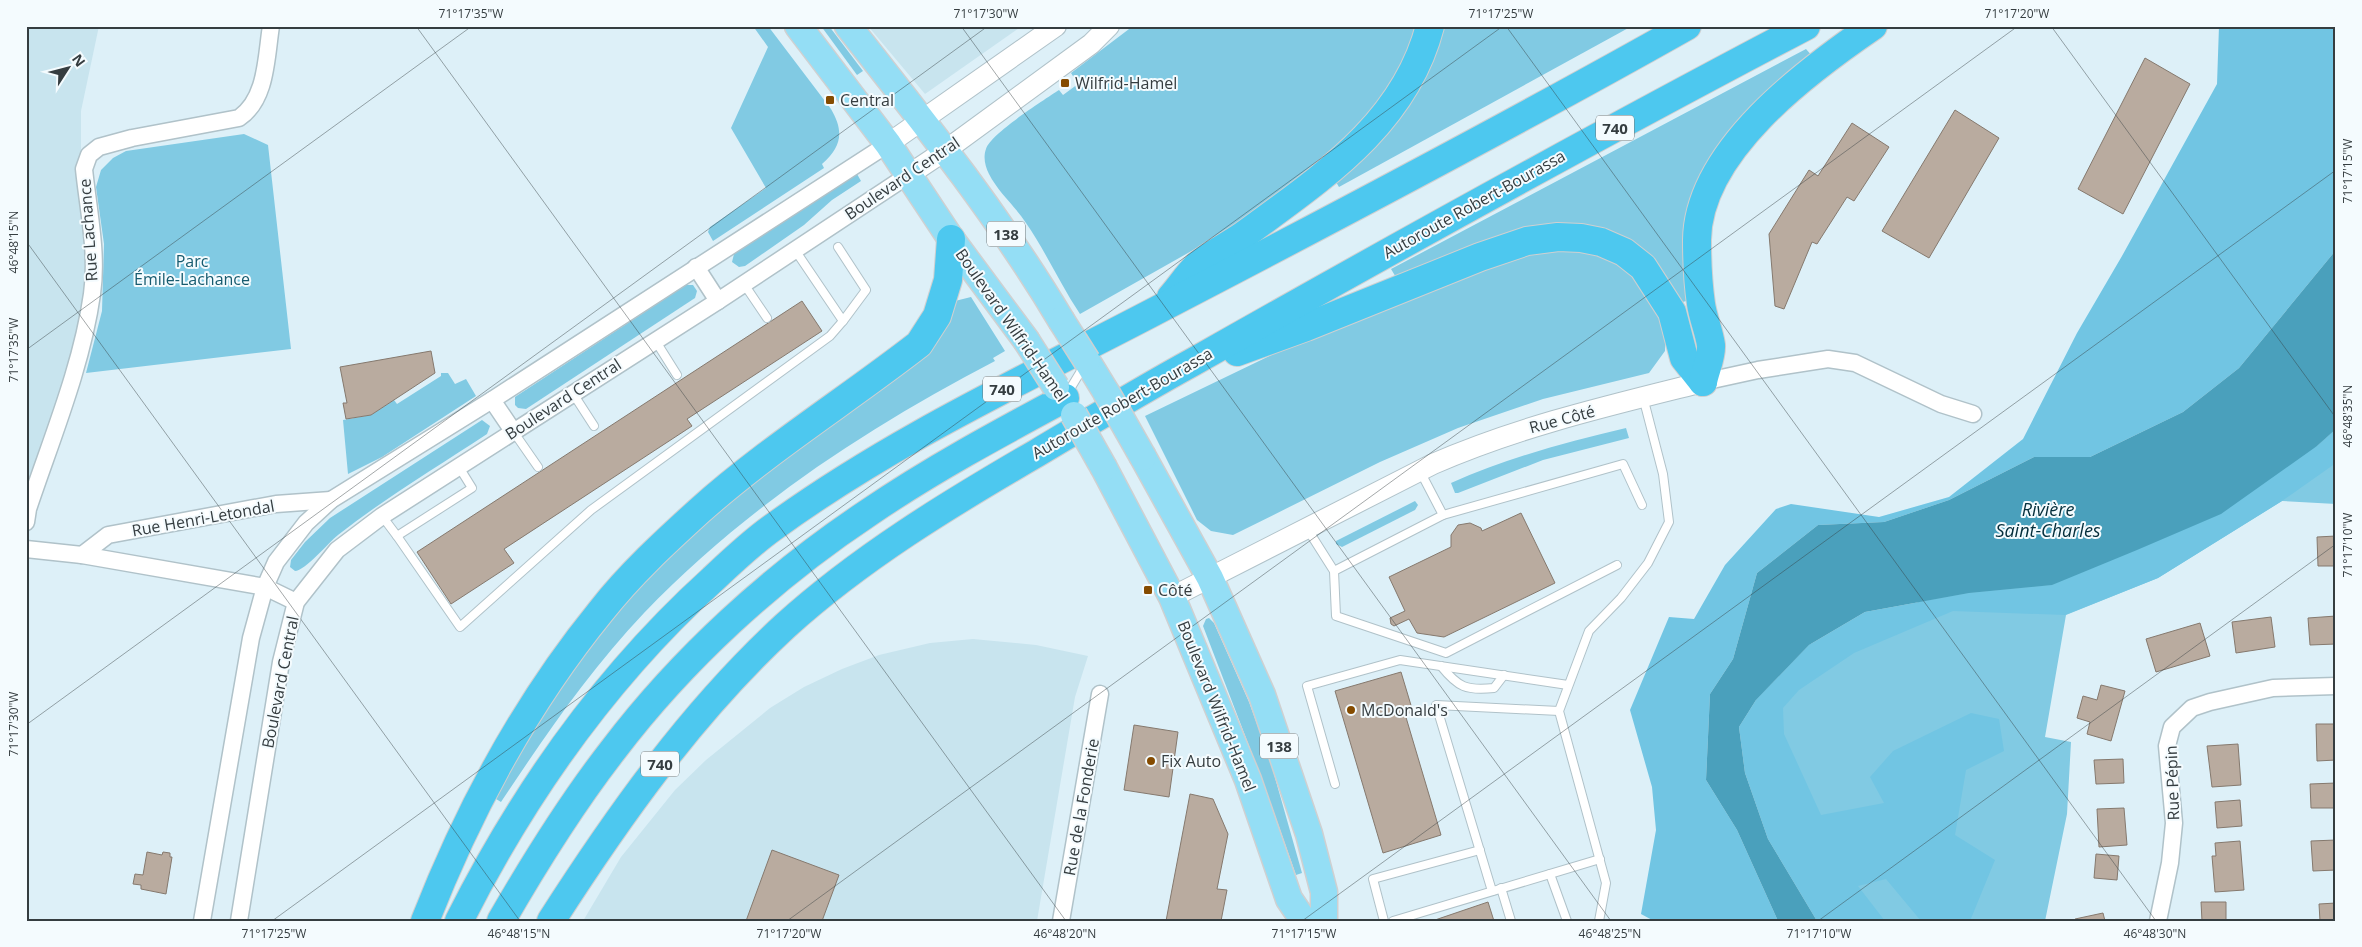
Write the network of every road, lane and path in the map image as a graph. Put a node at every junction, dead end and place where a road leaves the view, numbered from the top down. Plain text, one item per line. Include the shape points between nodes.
1 (271, 26) edge
2 (798, 26) edge
3 (848, 26) edge
4 (1056, 26) edge
5 (1109, 26) edge
6 (1430, 26) edge
7 (1687, 26) edge
8 (1806, 26) edge
9 (1873, 26) edge
10 (922, 120) junction
11 (888, 144) junction
12 (946, 150) junction
13 (907, 176) junction
14 (951, 239) junction
15 (838, 247) dead end
16 (795, 250) junction
17 (696, 267) junction
18 (744, 284) junction
19 (718, 300) junction
20 (1163, 307) junction
21 (767, 318) dead end
22 (844, 321) junction
23 (655, 340) junction
24 (1087, 361) junction
25 (677, 375) dead end
26 (1164, 378) junction
27 (1703, 382) junction
28 (572, 392) junction
29 (1643, 397) junction
30 (1064, 398) junction
31 (492, 400) junction
32 (1973, 414) dead end
33 (594, 426) dead end
34 (513, 431) junction
35 (460, 467) junction
36 (538, 467) dead end
37 (1420, 471) junction
38 (331, 500) junction
39 (1642, 505) dead end
40 (1443, 515) junction
41 (382, 516) junction
42 (26, 522) edge
43 (1307, 528) junction
44 (397, 536) junction
45 (26, 549) edge
46 (82, 554) junction
47 (1617, 564) dead end
48 (1334, 571) junction
49 (1210, 578) junction
50 (265, 587) junction
51 (1172, 597) junction
52 (296, 602) junction
53 (1441, 666) junction
54 (1504, 675) junction
55 (1568, 685) junction
56 (2336, 686) edge
57 (1100, 694) dead end
58 (1559, 711) junction
59 (1335, 784) dead end
60 (1480, 850) junction
61 (1600, 859) junction
62 (1550, 874) junction
63 (1501, 888) junction
64 (1492, 891) junction
65 (202, 921) edge
66 (239, 921) edge
67 (424, 921) edge
68 (459, 921) edge
69 (501, 921) edge
70 (551, 921) edge
71 (1061, 921) edge
72 (1304, 921) edge
73 (1324, 921) edge
74 (1384, 921) edge
75 (1393, 921) edge
76 (1511, 921) edge
77 (1567, 921) edge
78 (1599, 921) edge
79 (2158, 921) edge

1 - 42 street, Rue Lachance via 259,95 249,111 239,118 99,147 89,155 84,168 92,293 79,354
2 - 11 main road, Boulevard Wilfrid-Hamel / 138
3 - 10 main road, 138
4 - 10 street
5 - 12 street, Boulevard Central via 1091,44
6 - 20 highway via 1415,70 1395,104 1364,140 1292,199 1197,266
7 - 20 highway, 740
8 - 26 highway, Autoroute Robert-Bourassa / 740 via 1434,226
9 - 27 highway via 1811,70 1773,103 1728,155 1713,180 1697,237 1701,304 1711,346
10 - 11 street
10 - 12 main road, 138
11 - 13 main road, Boulevard Wilfrid-Hamel / 138
11 - 17 street
12 - 13 street, Boulevard Central
12 - 24 main road, 138, bridge via 1031,270
13 - 14 main road, Boulevard Wilfrid-Hamel / 138
13 - 16 street, Boulevard Central
14 - 30 main road, Boulevard Wilfrid-Hamel / 138, bridge via 1026,340
14 - 67 highway via 948,280 937,316 919,344 701,510 653,554 601,610 555,672 484,791
15 - 22 lane via 866,290
16 - 18 street, Boulevard Central
16 - 22 lane
17 - 19 street
17 - 31 street
18 - 19 street, Boulevard Central
18 - 21 lane
19 - 23 street, Boulevard Central
20 - 68 highway, 740 via 987,396 900,446 768,530 683,606 633,659 586,718 515,818
22 - 44 lane via 830,336 591,510 460,627
23 - 25 lane
23 - 28 street, Boulevard Central
24 - 30 lane
24 - 49 main road, 138, bridge
26 - 27 highway via 1306,327 1480,257 1527,241 1558,237 1601,242 1624,252 1643,267 1672,312 1684,358
26 - 70 highway, Autoroute Robert-Bourassa / 740 via 986,482 902,536 789,623 748,661 678,741 627,807
27 - 29 street, Rue Côté
27 - 32 street, Rue Côté via 1828,358 1855,363 1941,404
28 - 33 lane
28 - 34 street, Boulevard Central
29 - 37 street, Rue Côté via 1518,431 1467,449
29 - 55 lane via 1663,474 1669,522 1648,563 1621,598 1589,631
30 - 51 main road, Boulevard Wilfrid-Hamel / 138, bridge
30 - 69 highway via 866,514 742,611 693,658 614,749 550,840
31 - 34 street
31 - 38 street
34 - 35 street, Boulevard Central
34 - 36 lane
35 - 41 street, Boulevard Central
35 - 44 lane via 472,488
37 - 40 lane
37 - 43 street, Rue Côté
38 - 46 street, Rue Henri-Letondal via 276,504 108,536
38 - 50 street via 306,523 276,562
39 - 40 lane via 1623,464
40 - 48 lane
41 - 44 lane
41 - 52 street, Boulevard Central via 337,550
43 - 48 lane
43 - 49 street, Rue Côté
45 - 46 street, Rue Henri-Letondal
46 - 50 street, Rue Henri-Letondal
47 - 48 lane via 1446,653 1336,616
49 - 51 street, Rue Côté
49 - 73 main road, 138 via 1262,695 1286,765 1324,892
50 - 52 street, Rue Henri-Letondal
50 - 65 street via 251,638
51 - 72 main road, Boulevard Wilfrid-Hamel / 138 via 1248,780 1289,899
52 - 66 street, Boulevard Central via 282,662
53 - 54 lane
53 - 54 lane via 1454,682 1475,690 1494,688
53 - 59 lane via 1400,660 1307,686
54 - 55 lane
55 - 58 lane
56 - 79 street, Rue Pépin via 2273,688 2210,702 2192,708 2172,727 2167,746 2174,822 2170,863
57 - 71 street, Rue de la Fonderie
58 - 60 lane via 1436,705
58 - 61 lane
60 - 64 lane
60 - 74 lane via 1373,879
61 - 62 lane
61 - 78 lane via 1606,883
62 - 63 lane
62 - 77 lane
63 - 64 lane
63 - 76 lane
64 - 75 lane

